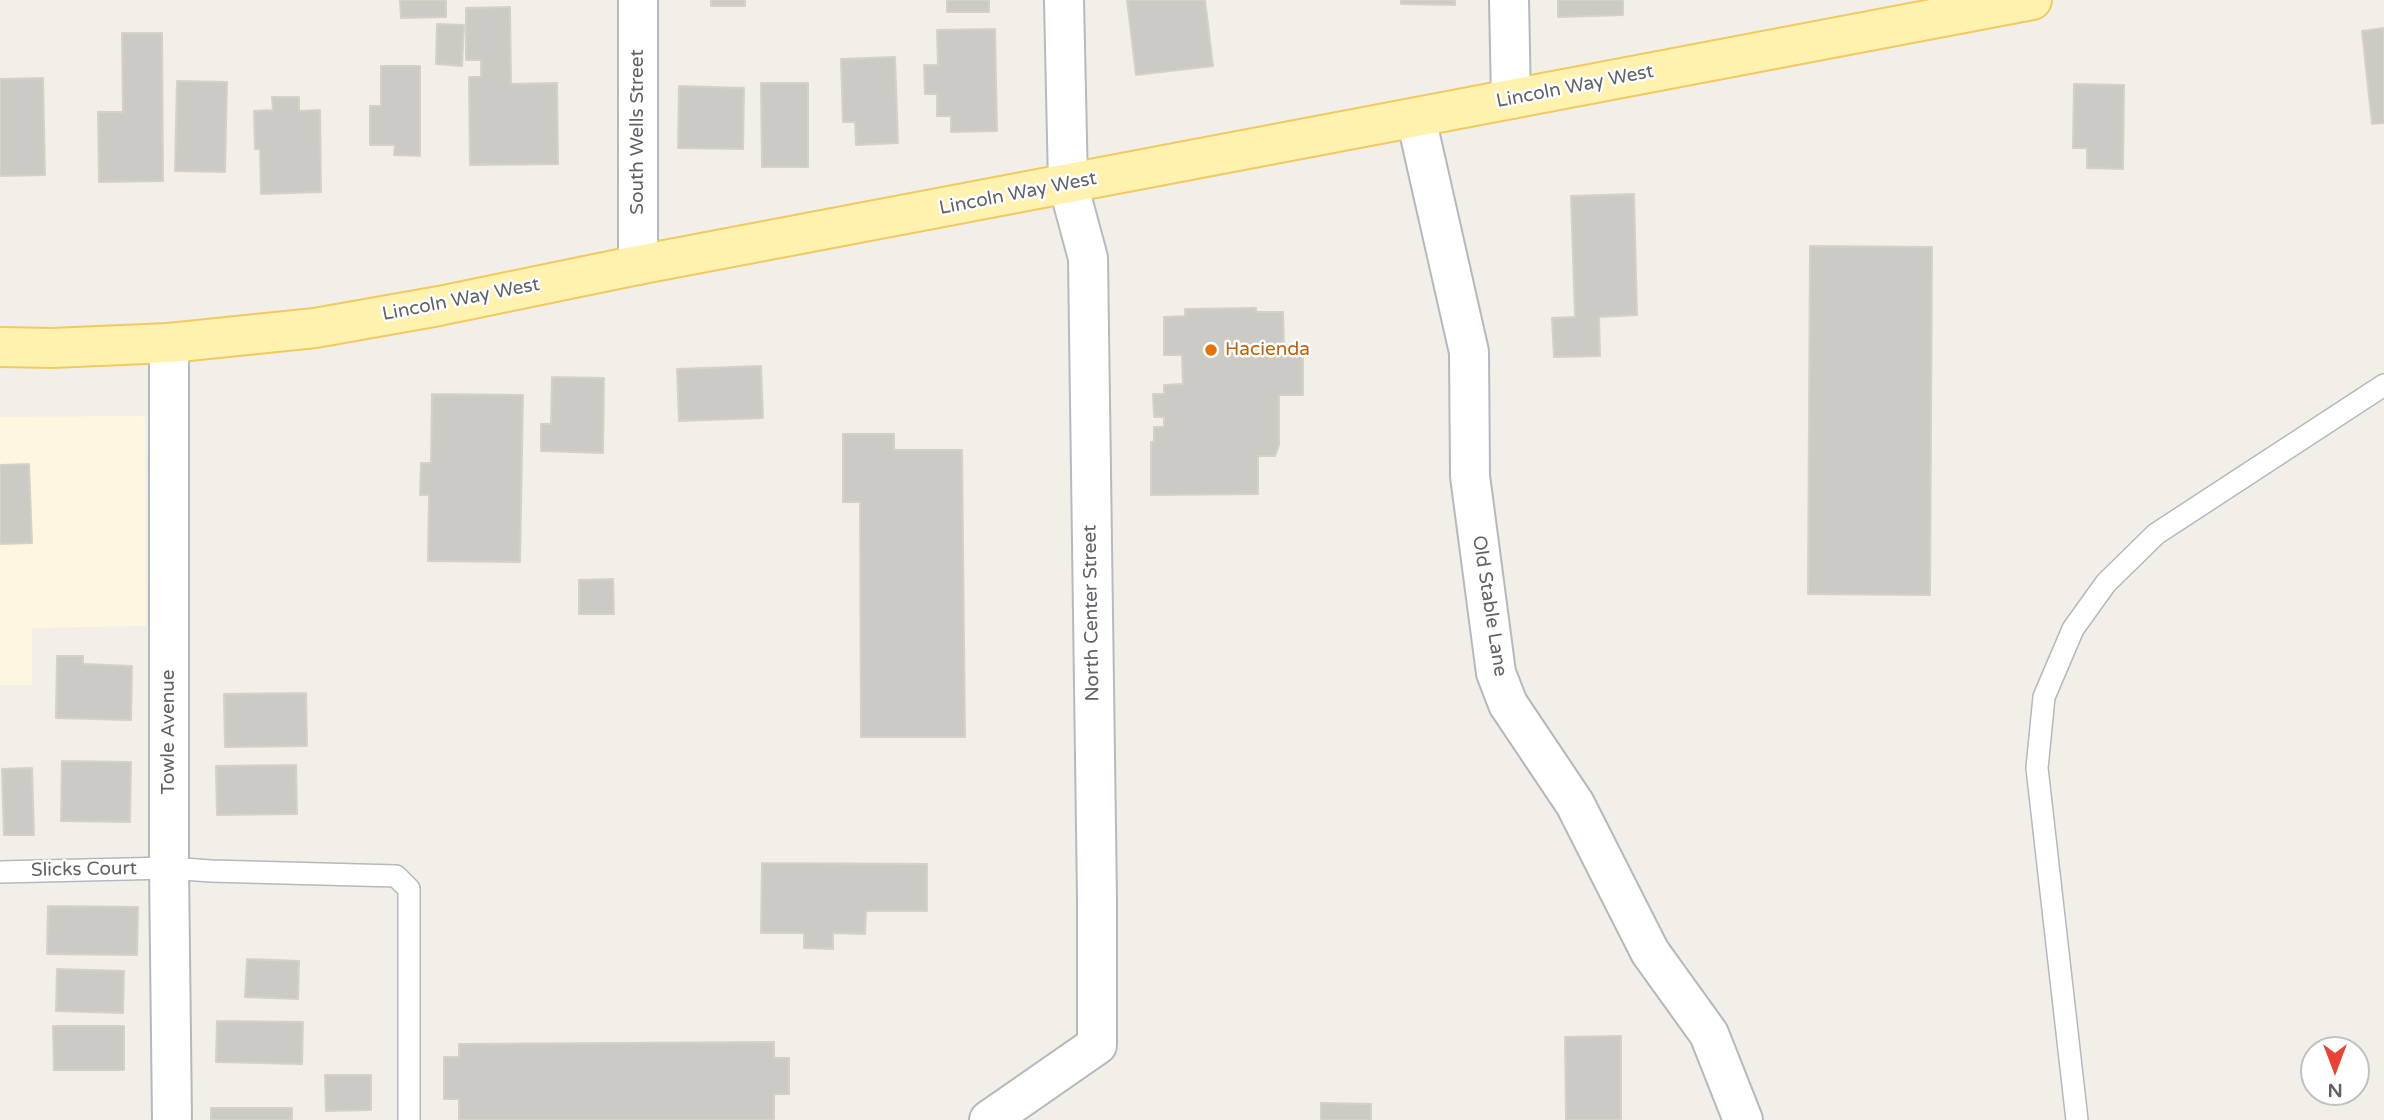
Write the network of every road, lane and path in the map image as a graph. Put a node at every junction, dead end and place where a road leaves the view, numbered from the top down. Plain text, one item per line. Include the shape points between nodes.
1 (638, 0) edge
2 (1064, 0) edge
3 (1509, 0) edge
4 (2023, 1) edge
5 (1511, 99) junction
6 (1416, 118) junction
7 (1068, 184) junction
8 (638, 265) junction
9 (170, 343) junction
10 (0, 347) edge
11 (2384, 386) edge
12 (169, 868) junction
13 (0, 872) edge
14 (172, 1120) edge
15 (410, 1120) edge
16 (989, 1120) edge
17 (1744, 1120) edge
18 (2077, 1120) edge

1 - 8 street, South Wells Street
2 - 7 street, North Center Street
3 - 5 street
4 - 5 main road, Lincoln Way West
5 - 6 main road, Lincoln Way West
6 - 7 main road, Lincoln Way West
6 - 17 street, Old Stable Lane via 1469,352 1470,476 1496,673 1508,704 1575,804 1650,952 1709,1034
7 - 8 main road, Lincoln Way West
7 - 16 street, North Center Street via 1088,258 1097,1045
8 - 9 main road, Lincoln Way West via 315,328
9 - 10 main road, Lincoln Way West
9 - 12 street, Towle Avenue
11 - 18 lane via 2156,534 2106,583 2073,629 2045,698 2037,768
12 - 13 lane, Slicks Court
12 - 14 street, Towle Avenue
12 - 15 lane, Slicks Court via 396,876 409,889

